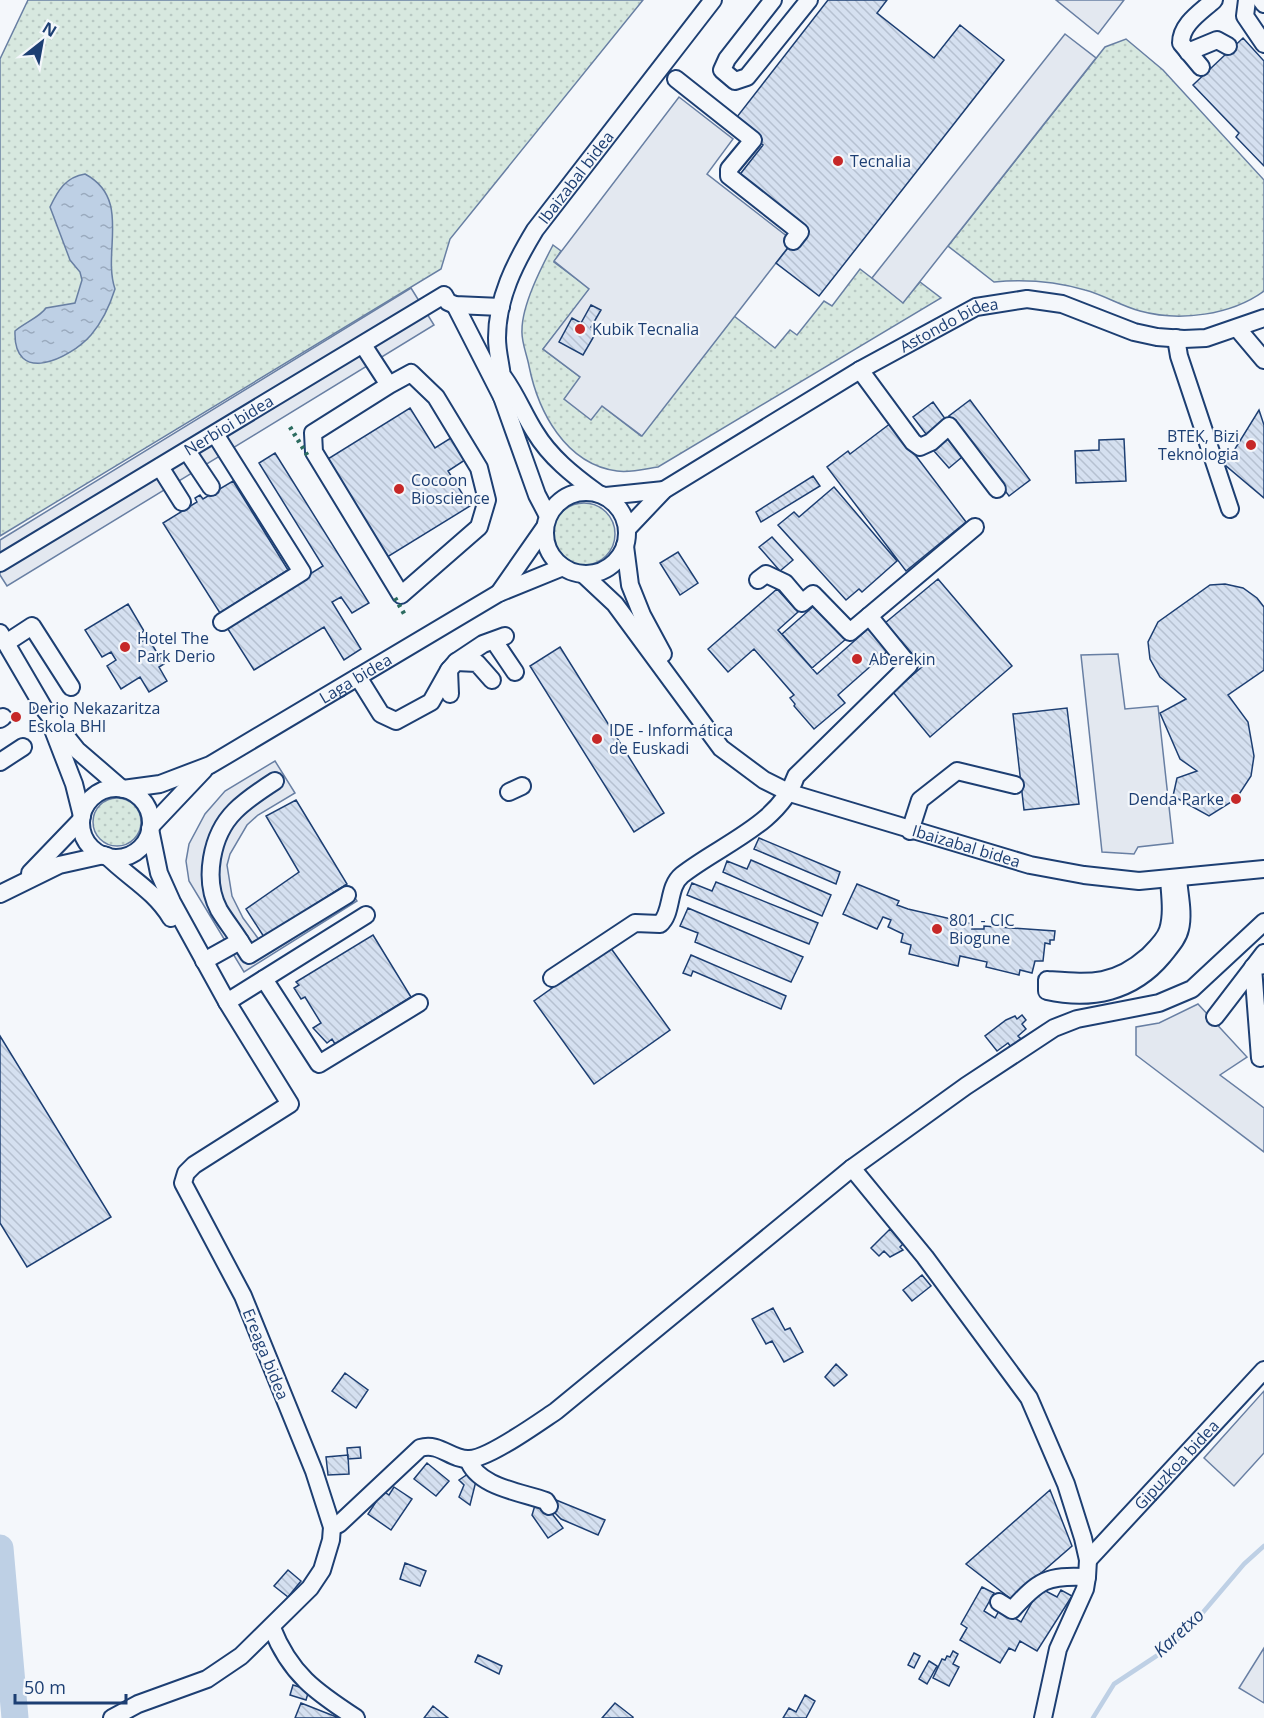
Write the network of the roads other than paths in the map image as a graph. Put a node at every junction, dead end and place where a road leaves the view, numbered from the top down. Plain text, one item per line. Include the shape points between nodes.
1 (713, 0) edge
2 (774, 0) edge
3 (809, 0) edge
4 (1214, 0) edge
5 (1247, 0) edge
6 (1261, 0) edge
7 (1264, 4) edge
8 (1264, 44) edge
9 (1228, 46) dead end
10 (1188, 52) junction
11 (1201, 67) dead end
12 (676, 79) dead end
13 (793, 241) dead end
14 (455, 305) junction
15 (501, 307) junction
16 (1264, 318) edge
17 (1237, 328) junction
18 (1176, 339) junction
19 (363, 345) junction
20 (1264, 360) edge
21 (860, 370) junction
22 (504, 378) junction
23 (389, 385) junction
24 (502, 398) junction
25 (215, 434) junction
26 (187, 451) junction
27 (160, 467) junction
28 (211, 487) dead end
29 (997, 489) dead end
30 (664, 490) junction
31 (601, 494) junction
32 (182, 502) dead end
33 (1230, 509) dead end
34 (547, 521) junction
35 (975, 527) dead end
36 (627, 529) junction
37 (625, 546) junction
38 (0, 563) edge
39 (562, 567) junction
40 (584, 575) junction
41 (758, 580) dead end
42 (500, 593) junction
43 (869, 616) junction
44 (222, 622) dead end
45 (3, 638) edge
46 (500, 638) junction
47 (452, 666) junction
48 (515, 672) dead end
49 (358, 677) junction
50 (71, 687) dead end
51 (450, 694) dead end
52 (45, 710) junction
53 (699, 719) junction
54 (22, 747) dead end
55 (0, 762) edge
56 (210, 765) junction
57 (275, 781) dead end
58 (1015, 785) dead end
59 (122, 789) junction
60 (790, 793) junction
61 (82, 818) junction
62 (150, 827) junction
63 (910, 831) junction
64 (105, 856) junction
65 (1264, 869) edge
66 (1174, 878) junction
67 (21, 882) junction
68 (0, 894) edge
69 (347, 895) dead end
70 (366, 915) dead end
71 (1264, 922) edge
72 (240, 940) junction
73 (1264, 953) edge
74 (204, 961) junction
75 (1259, 966) edge
76 (552, 978) dead end
77 (264, 979) junction
78 (227, 1002) junction
79 (419, 1003) dead end
80 (1215, 1017) dead end
81 (1260, 1058) dead end
82 (852, 1168) junction
83 (1264, 1370) edge
84 (468, 1459) junction
85 (549, 1506) dead end
86 (332, 1527) junction
87 (1088, 1560) junction
88 (1087, 1577) junction
89 (999, 1602) dead end
90 (272, 1628) junction
91 (112, 1718) edge
92 (356, 1718) edge
93 (1043, 1718) edge

1 - 15 street, Ibaizabal bidea via 535,230 513,266
2 - 3 street via 727,59 722,70 735,81 747,77
4 - 10 street via 1181,34 1181,43
5 - 8 street via 1245,16
6 - 7 street
9 - 10 street via 1217,40
10 - 11 street
12 - 13 street via 753,140 729,169 729,176 800,232
14 - 15 street
14 - 19 street, Nerbioi bidea via 444,295
14 - 24 street
15 - 22 street, Ibaizabal bidea via 497,339
16 - 17 street, Astondo bidea
17 - 18 street, Astondo bidea via 1206,338
17 - 20 street
18 - 21 street, Astondo bidea via 1134,332 1062,304 1027,299 976,308
18 - 33 street
19 - 23 street
19 - 25 street, Nerbioi bidea
21 - 29 street via 913,442 920,447 949,426
21 - 30 street, Astondo bidea
22 - 24 street, Ibaizabal bidea
22 - 31 street, Ibaizabal bidea via 535,433 566,470
23 - 23 street via 411,373 436,397 480,468 487,500 479,527 401,595 314,452 313,433
24 - 34 street, Ibaizabal bidea
25 - 26 street, Nerbioi bidea
25 - 44 street via 302,572
26 - 27 street, Nerbioi bidea
26 - 28 street
27 - 32 street
27 - 38 street, Nerbioi bidea
30 - 31 street, Astondo bidea
30 - 36 street, Astondo bidea
31 - 34 street via 572,494 558,502
31 - 36 street via 623,514
34 - 39 street via 549,550
34 - 42 street, Laga bidea
35 - 43 street
36 - 37 street
37 - 40 street via 610,565
37 - 53 street, Ibaizabal bidea via 630,585 642,615
39 - 40 street
39 - 42 street, Laga bidea
40 - 53 street, Ibaizabal bidea via 615,604
41 - 43 street via 766,574 785,583 802,603 813,594 850,632
42 - 49 street, Laga bidea
43 - 60 street via 909,665 796,776
45 - 50 street via 32,626
45 - 52 street
46 - 47 street via 483,644
46 - 47 street via 486,658 492,680 477,663
46 - 48 street
47 - 49 street via 431,702 396,721 381,714
47 - 51 street
49 - 56 street, Laga bidea
52 - 59 street via 77,750
52 - 61 street via 74,784
53 - 60 street, Ibaizabal bidea via 722,748 764,780
54 - 55 street
56 - 59 street, Laga bidea via 160,784
56 - 62 street, Laga bidea
57 - 72 street via 233,813 212,858 211,883 218,908
58 - 63 street via 957,771 920,800
59 - 61 street via 107,789 96,795 87,804
59 - 62 street via 144,802
60 - 63 street, Ibaizabal bidea
60 - 76 street via 734,841 680,876 660,924 635,923
61 - 64 street via 87,841
61 - 67 street
62 - 64 street via 137,850 119,857
62 - 74 street, Ereaga bidea via 159,873
63 - 66 street, Ibaizabal bidea via 1073,873 1139,881
64 - 67 street via 59,865
64 - 74 street, Ereaga bidea via 161,902 184,940
65 - 66 street, Ibaizabal bidea
66 - 66 street via 1168,932 1156,949 1118,977 1094,983 1047,980 1047,991 1067,995 1116,991 1155,964 1180,930 1182,913
67 - 68 street
69 - 72 street via 249,955
70 - 77 street
71 - 82 street via 1192,989 1159,1003 1077,1019 1054,1028
72 - 74 street
73 - 75 street
74 - 78 street, Ereaga bidea
75 - 80 street
75 - 81 street
77 - 78 street
77 - 79 street via 320,1064
78 - 86 street, Ereaga bidea via 290,1104 194,1165 183,1184 243,1296 314,1471
82 - 84 street via 556,1412 495,1449
82 - 87 street via 925,1257 1029,1398 1066,1484
83 - 87 street, Gipuzkoa bidea
84 - 85 street via 472,1471 487,1481 546,1501
84 - 86 street via 437,1446 420,1448
86 - 90 street, Ereaga bidea via 322,1570
87 - 88 street
88 - 89 street via 1058,1576 1031,1588 1012,1610
88 - 93 street via 1058,1649
90 - 91 street, Ereaga bidea via 227,1668
90 - 92 street via 300,1677

